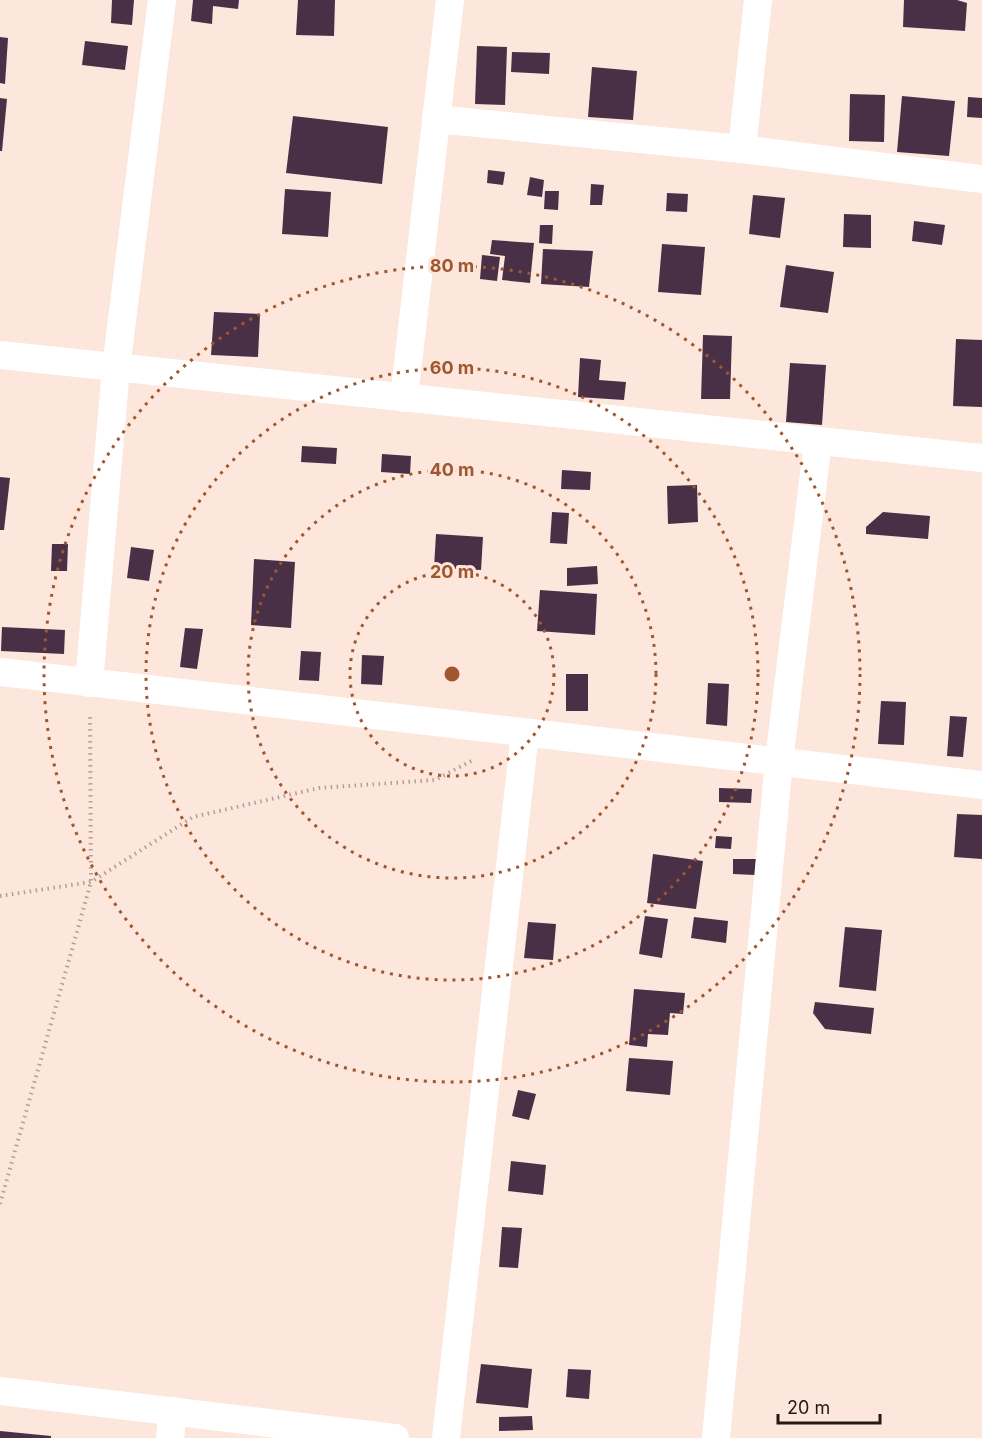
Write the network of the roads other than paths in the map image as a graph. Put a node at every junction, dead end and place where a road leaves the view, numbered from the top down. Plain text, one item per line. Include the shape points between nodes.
1 (162, 0) edge
2 (450, 0) edge
3 (758, 0) edge
4 (436, 119) junction
5 (742, 149) junction
6 (982, 179) edge
7 (0, 355) edge
8 (116, 368) junction
9 (404, 398) junction
10 (818, 441) junction
11 (982, 458) edge
12 (0, 672) edge
13 (89, 683) junction
14 (525, 733) junction
15 (780, 762) junction
16 (982, 785) edge
17 (0, 1391) edge
18 (171, 1425) edge
19 (395, 1438) edge
20 (446, 1438) edge
21 (716, 1438) edge

1 - 8 street
2 - 4 street
3 - 5 street
4 - 5 street
4 - 9 street
5 - 6 street
7 - 8 street
8 - 9 street
8 - 13 street
9 - 10 street
10 - 11 street
10 - 15 street
12 - 13 street
13 - 14 street
14 - 15 street
14 - 20 street
15 - 16 street
15 - 21 street
17 - 18 street
18 - 19 street

